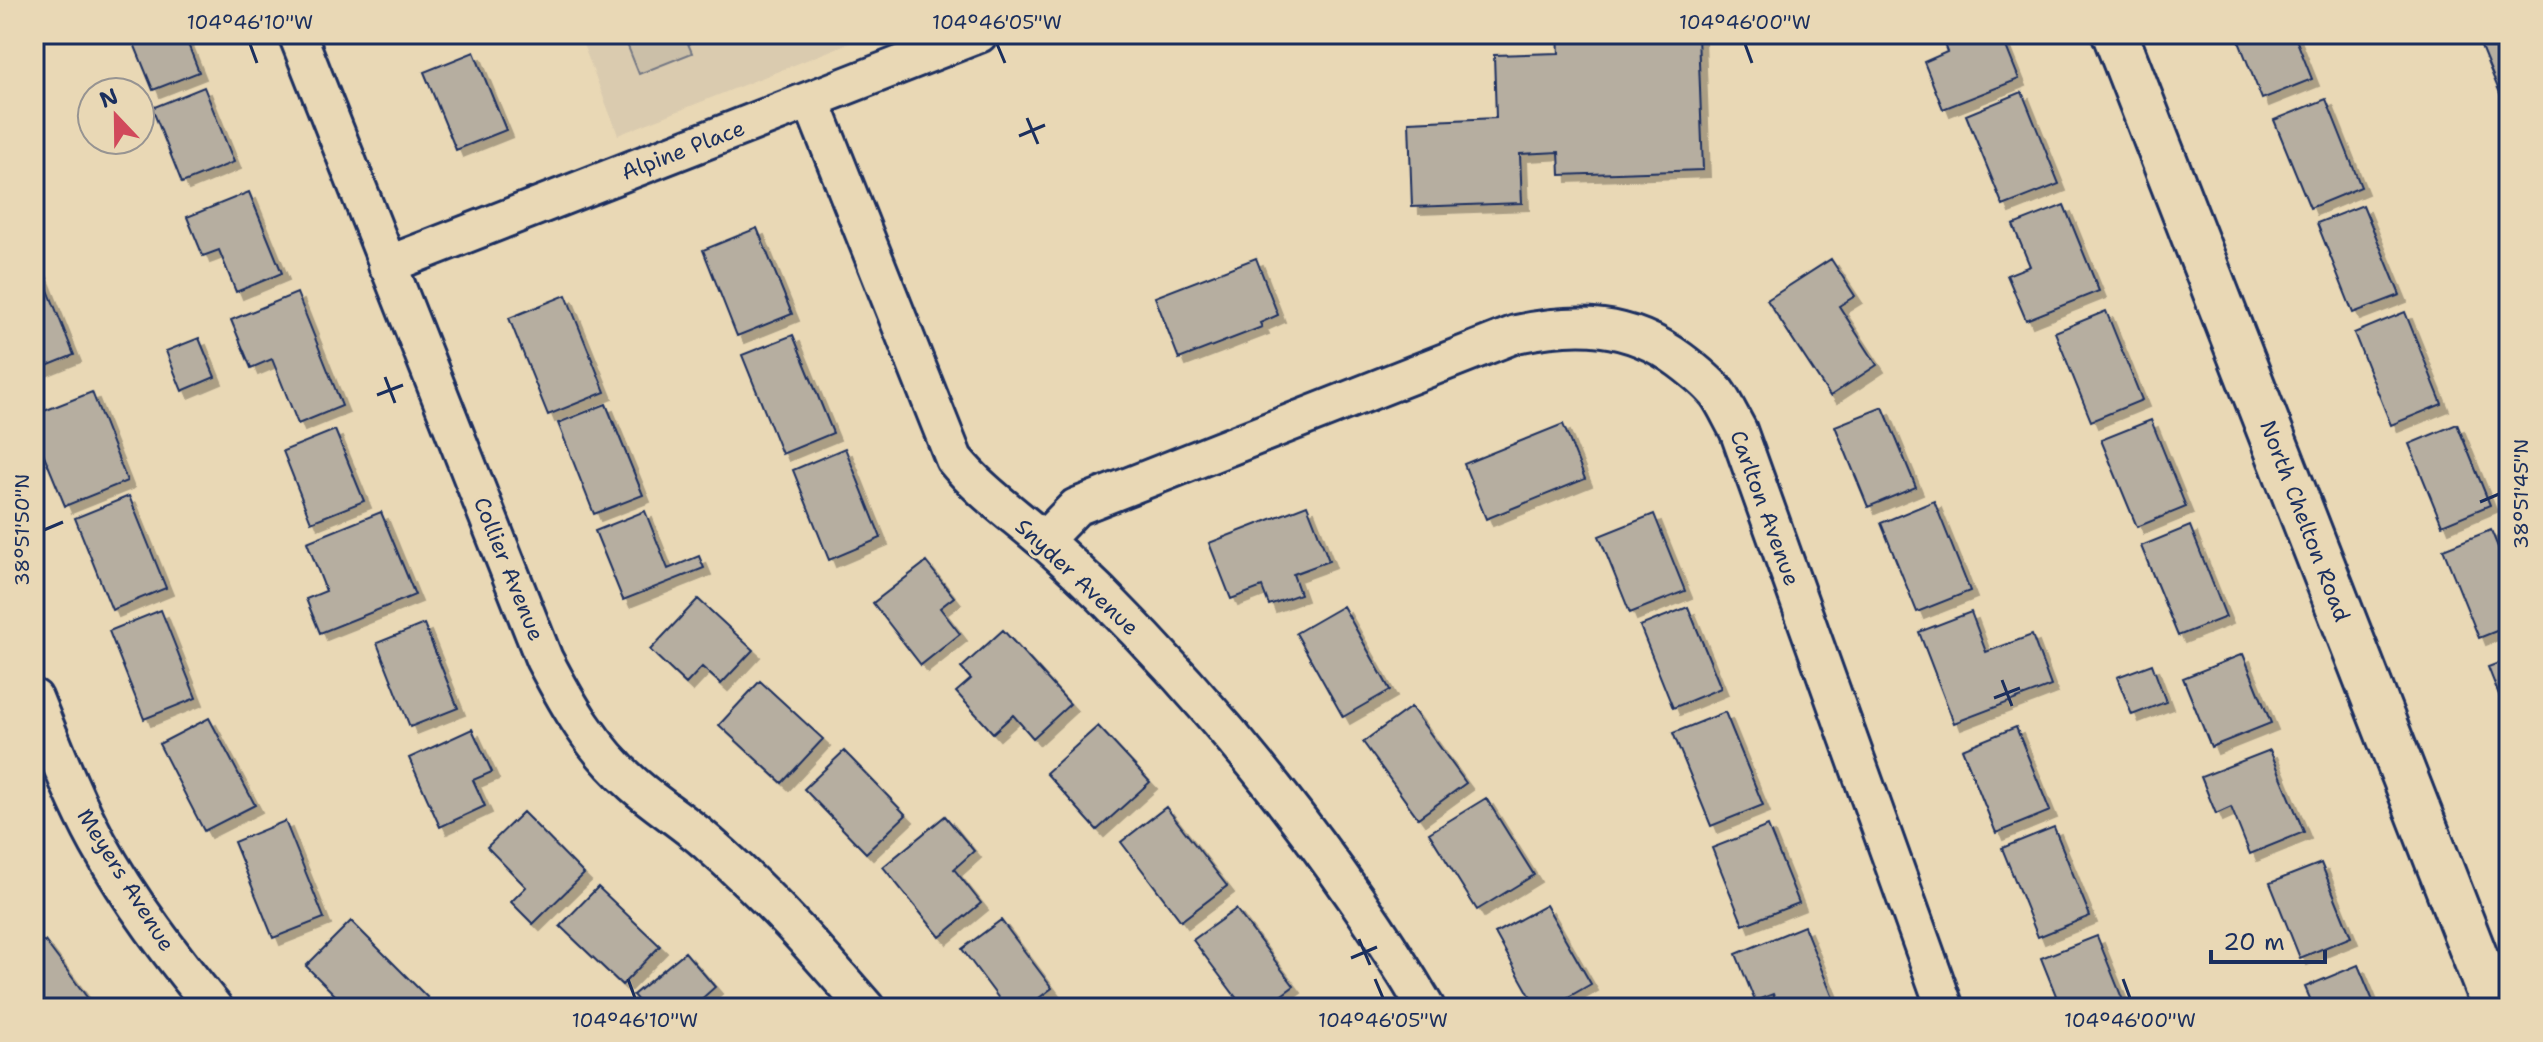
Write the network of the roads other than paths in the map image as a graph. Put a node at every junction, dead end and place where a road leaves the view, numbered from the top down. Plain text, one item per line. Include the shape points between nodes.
1 (297, 34) edge
2 (979, 34) edge
3 (2115, 34) edge
4 (811, 100) junction
5 (387, 265) junction
6 (1044, 540) junction
7 (34, 698) edge
8 (214, 1008) edge
9 (866, 1008) edge
10 (1426, 1008) edge
11 (1945, 1008) edge
12 (2495, 1008) edge

1 - 5 street, Collier Avenue
2 - 4 street, Alpine Place
3 - 12 main road, North Chelton Road
4 - 5 street, Alpine Place
4 - 6 street, Snyder Avenue via 954,459 973,483
5 - 9 street, Collier Avenue via 544,659 571,711 631,783 709,844 812,945
6 - 10 street, Snyder Avenue via 1149,646 1271,784
6 - 11 street, Carlton Avenue via 1076,507 1516,334 1554,326 1596,326 1658,344 1716,392 1738,430
7 - 8 street, Meyers Avenue via 99,844 148,923

